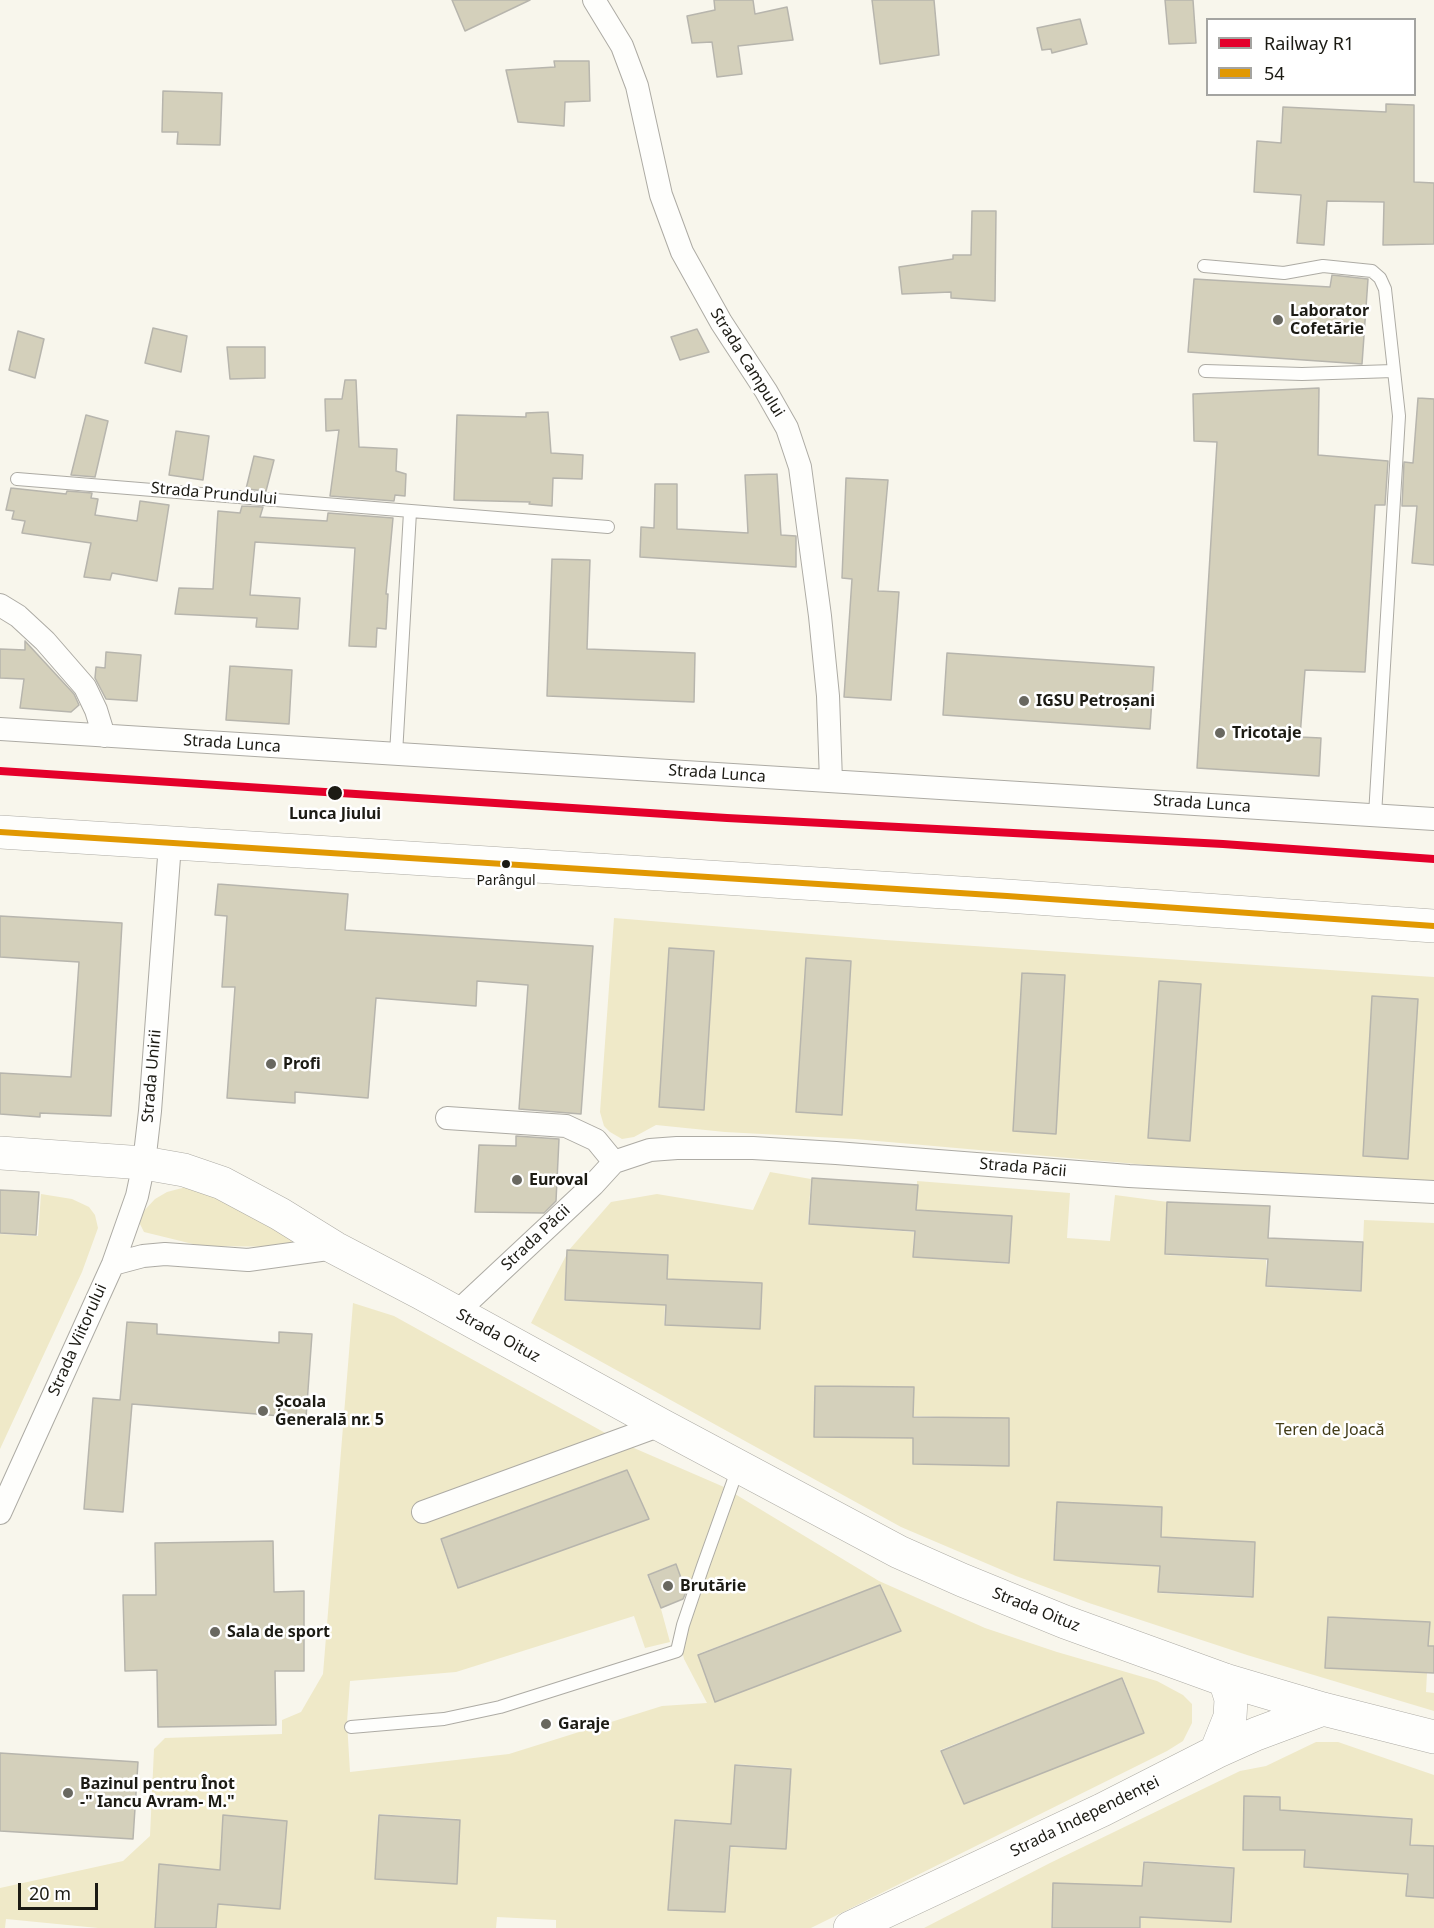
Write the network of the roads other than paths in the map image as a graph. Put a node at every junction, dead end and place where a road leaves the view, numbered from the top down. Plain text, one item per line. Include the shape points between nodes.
1 (594, 0) edge
2 (1204, 266) dead end
3 (1205, 371) dead end
4 (1393, 371) junction
5 (17, 479) dead end
6 (410, 512) junction
7 (608, 526) dead end
8 (0, 605) edge
9 (0, 729) edge
10 (104, 736) junction
11 (396, 754) junction
12 (831, 781) junction
13 (1375, 815) junction
14 (1434, 819) edge
15 (0, 832) edge
16 (170, 844) junction
17 (1434, 926) edge
18 (447, 1118) dead end
19 (0, 1154) edge
20 (614, 1162) junction
21 (144, 1163) junction
22 (1434, 1192) edge
23 (335, 1248) junction
24 (113, 1264) junction
25 (456, 1313) junction
26 (661, 1425) junction
27 (738, 1466) junction
28 (423, 1512) dead end
29 (0, 1513) edge
30 (1225, 1680) junction
31 (1323, 1709) junction
32 (351, 1727) dead end
33 (1434, 1737) edge
34 (1216, 1752) junction
35 (850, 1928) edge

1 - 12 street, Strada Campului via 622,46 637,86 661,195 682,252 787,428 800,467 828,696
2 - 4 lane via 1284,273 1323,266 1372,271 1384,289
3 - 4 lane
4 - 13 lane via 1399,416
5 - 6 lane, Strada Prundului
6 - 7 lane, Strada Prundului
6 - 11 lane
8 - 10 street via 45,641 85,687
9 - 10 street, Strada Lunca
10 - 11 street, Strada Lunca
11 - 12 street, Strada Lunca
12 - 13 street, Strada Lunca
13 - 14 street, Strada Lunca
15 - 16 street
16 - 17 street
16 - 21 street, Strada Unirii
18 - 20 street via 566,1126 596,1140
19 - 21 street
20 - 22 street, Strada Păcii via 650,1150 753,1148 1129,1176
20 - 25 street, Strada Păcii
21 - 23 street, Strada Oituz via 184,1170 222,1183
21 - 24 street, Strada Viitorului
23 - 24 street via 248,1260 165,1254
23 - 25 street, Strada Oituz
24 - 29 street, Strada Viitorului
25 - 26 street, Strada Oituz
26 - 27 street, Strada Oituz
26 - 28 street
27 - 30 street, Strada Oituz via 962,1581
27 - 32 lane via 677,1651 500,1707 444,1719
30 - 31 street, Strada Oituz
30 - 34 street via 1231,1699 1230,1717
31 - 33 street, Strada Oituz
31 - 34 street, Strada Independenței
34 - 35 street, Strada Independenței

